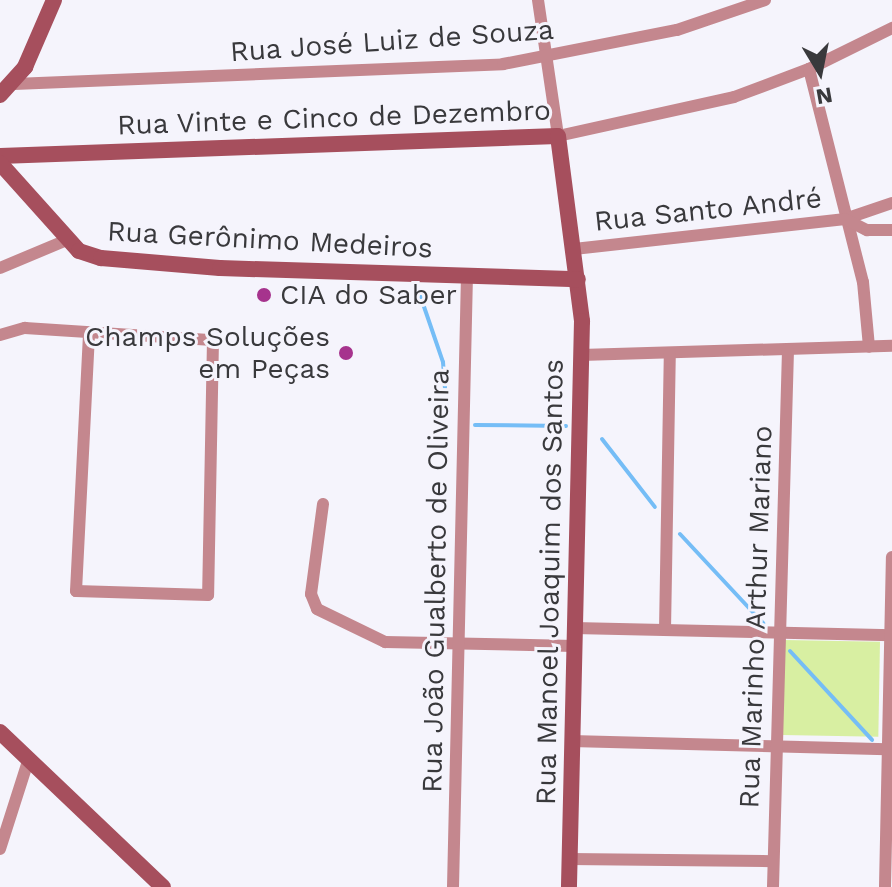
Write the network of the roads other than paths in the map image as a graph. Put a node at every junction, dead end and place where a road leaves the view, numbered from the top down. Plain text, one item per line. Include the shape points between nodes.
1 (54, 0) edge
2 (538, 0) edge
3 (765, 0) edge
4 (892, 28) edge
5 (546, 59) junction
6 (809, 69) junction
7 (7, 90) edge
8 (558, 136) junction
9 (0, 156) edge
10 (0, 163) edge
11 (892, 203) edge
12 (845, 219) junction
13 (892, 230) edge
14 (69, 239) junction
15 (574, 249) junction
16 (0, 268) edge
17 (467, 275) junction
18 (578, 279) junction
19 (0, 335) edge
20 (89, 336) junction
21 (892, 346) edge
22 (869, 347) junction
23 (788, 349) junction
24 (670, 353) junction
25 (581, 355) junction
26 (323, 504) dead end
27 (892, 557) edge
28 (574, 628) junction
29 (665, 630) junction
30 (777, 632) junction
31 (891, 635) edge
32 (460, 644) junction
33 (574, 646) junction
34 (0, 732) edge
35 (571, 741) junction
36 (775, 746) junction
37 (887, 749) junction
38 (28, 761) junction
39 (0, 849) edge
40 (569, 859) junction
41 (889, 860) edge
42 (773, 861) junction
43 (163, 887) edge
44 (453, 887) edge
45 (569, 887) edge
46 (773, 887) edge
47 (885, 887) edge

1 - 7 main road via 47,25
2 - 5 street
3 - 5 street, Rua José Luiz de Souza via 691,26
4 - 6 street, Rua Vinte e Cinco de Dezembro
5 - 7 street, Rua José Luiz de Souza
5 - 8 street
6 - 8 street, Rua Vinte e Cinco de Dezembro via 714,103
6 - 12 street
8 - 9 main road, Rua Vinte e Cinco de Dezembro
8 - 15 main road, Rua Manoel Joaquim dos Santos
10 - 14 main road, Rua Gerônimo Medeiros
11 - 12 street
12 - 13 street, Rua Santo André via 867,230
12 - 15 street, Rua Santo André
12 - 22 street via 863,282
14 - 16 street
14 - 17 main road, Rua Gerônimo Medeiros via 79,251 101,258
15 - 18 main road, Rua Manoel Joaquim dos Santos
17 - 18 main road, Rua Gerônimo Medeiros
17 - 32 street, Rua João Gualberto de Oliveira
18 - 25 main road, Rua Manoel Joaquim dos Santos
19 - 20 street via 25,328
20 - 20 street via 76,591 208,595 213,340
21 - 22 street
22 - 23 street
23 - 24 street
23 - 30 street, Rua Marinho Arthur Mariano
24 - 25 street
24 - 29 street
25 - 28 main road, Rua Manoel Joaquim dos Santos
26 - 32 street via 311,594 317,609 385,642
27 - 31 street
28 - 29 street
28 - 33 main road, Rua Manoel Joaquim dos Santos
29 - 30 street
30 - 31 street
30 - 36 street, Rua Marinho Arthur Mariano
31 - 37 street
32 - 33 street
32 - 44 street, Rua João Gualberto de Oliveira
33 - 35 main road, Rua Manoel Joaquim dos Santos
34 - 38 main road
35 - 36 street
35 - 40 main road, Rua Manoel Joaquim dos Santos
36 - 37 street
36 - 42 street, Rua Marinho Arthur Mariano
37 - 41 street
38 - 39 street
38 - 43 main road
40 - 42 street
40 - 45 main road, Rua Manoel Joaquim dos Santos
41 - 47 street
42 - 46 street, Rua Marinho Arthur Mariano

